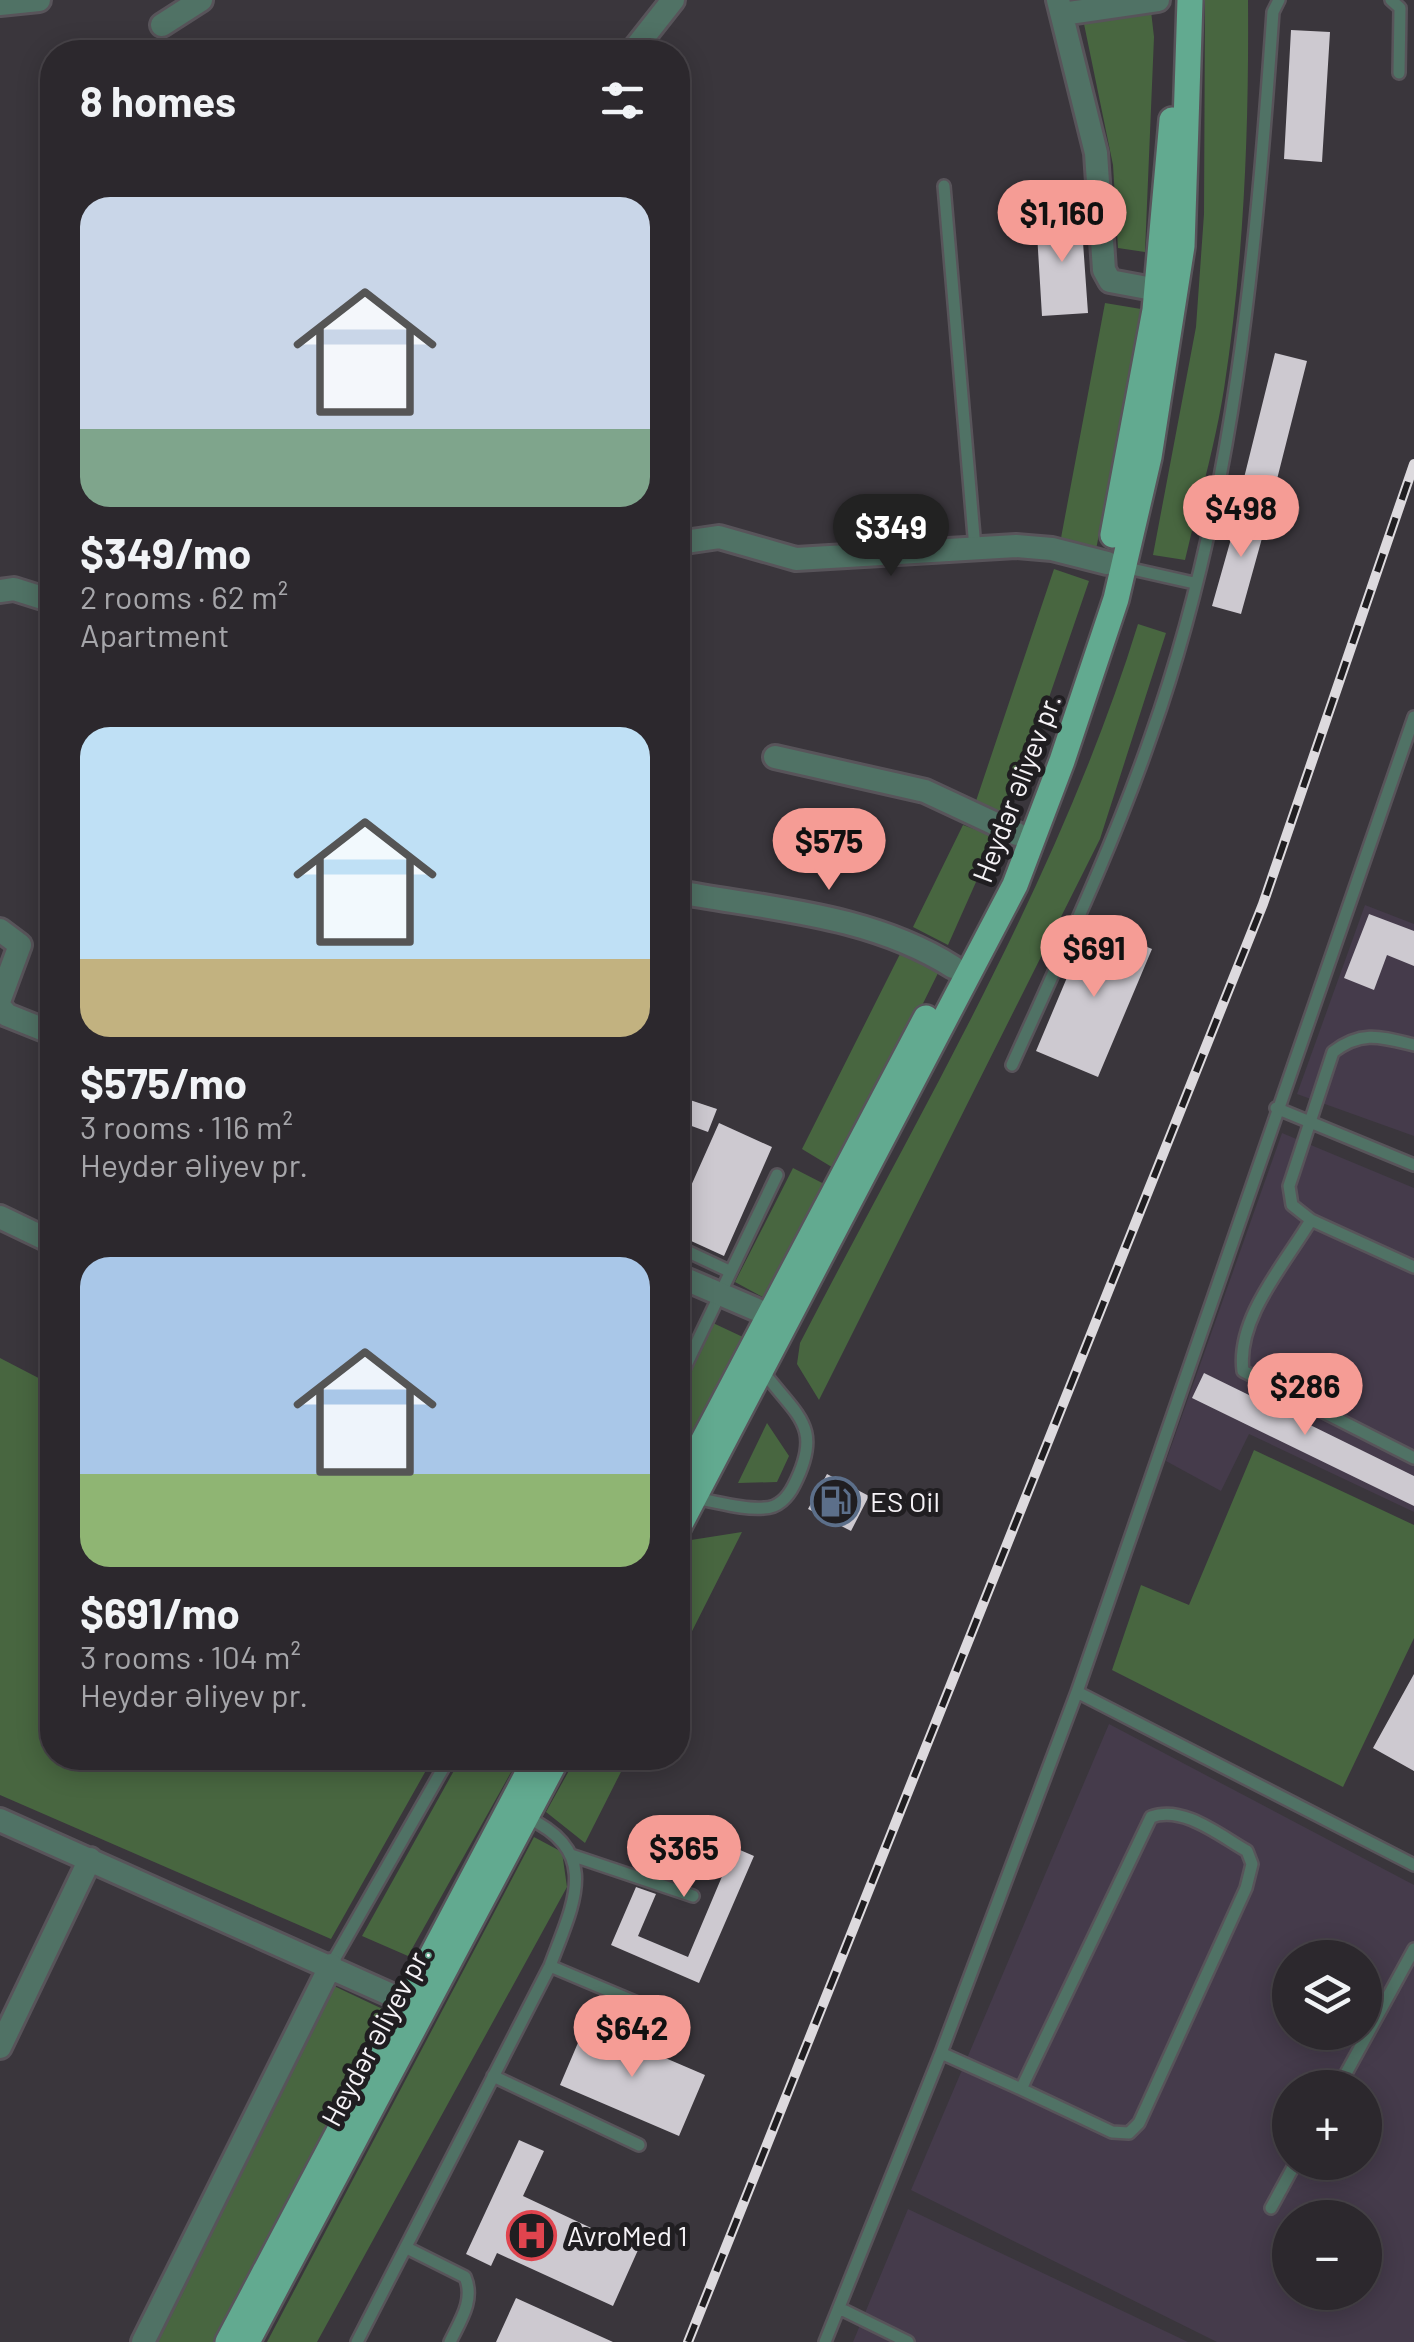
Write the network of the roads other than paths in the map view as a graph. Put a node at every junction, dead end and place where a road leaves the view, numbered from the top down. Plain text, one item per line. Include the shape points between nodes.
1 (39, 0) edge
2 (200, 0) edge
3 (673, 0) edge
4 (1158, 0) edge
5 (1174, 0) edge
6 (1190, 0) edge
7 (1279, 0) edge
8 (1390, 0) edge
9 (0, 4) edge
10 (1060, 7) edge
11 (162, 25) dead end
12 (641, 40) edge
13 (1399, 73) dead end
14 (944, 186) dead end
15 (1158, 290) junction
16 (1217, 492) junction
17 (1292, 509) dead end
18 (690, 540) edge
19 (976, 548) junction
20 (1115, 565) junction
21 (1194, 584) junction
22 (0, 591) edge
23 (40, 597) edge
24 (1414, 717) edge
25 (775, 757) dead end
26 (1017, 834) junction
27 (690, 894) edge
28 (0, 930) edge
29 (953, 967) junction
30 (0, 999) edge
31 (0, 1007) edge
32 (40, 1028) edge
33 (1414, 1045) edge
34 (1012, 1065) dead end
35 (1276, 1108) junction
36 (1310, 1122) junction
37 (1414, 1165) edge
38 (777, 1175) dead end
39 (0, 1217) edge
40 (1312, 1220) junction
41 (40, 1236) edge
42 (690, 1256) edge
43 (1414, 1268) edge
44 (690, 1278) edge
45 (724, 1282) junction
46 (769, 1316) junction
47 (690, 1356) edge
48 (761, 1368) junction
49 (1414, 1458) edge
50 (690, 1482) edge
51 (690, 1485) edge
52 (690, 1494) edge
53 (1077, 1692) junction
54 (442, 1770) edge
55 (530, 1770) edge
56 (551, 1770) edge
57 (526, 1817) junction
58 (0, 1820) edge
59 (571, 1855) junction
60 (90, 1860) junction
61 (1414, 1864) edge
62 (693, 1896) dead end
63 (1414, 1949) edge
64 (331, 1965) junction
65 (550, 1966) junction
66 (406, 2002) junction
67 (671, 2017) dead end
68 (0, 2048) edge
69 (941, 2053) junction
70 (1348, 2070) edge
71 (494, 2076) junction
72 (1022, 2090) junction
73 (638, 2145) dead end
74 (1286, 2180) edge
75 (1271, 2208) dead end
76 (407, 2248) junction
77 (839, 2308) junction
78 (143, 2342) edge
79 (228, 2342) edge
80 (248, 2342) edge
81 (357, 2342) edge
82 (450, 2342) edge
83 (825, 2342) edge
84 (908, 2342) edge

1 - 9 street
2 - 11 street
3 - 12 street
4 - 10 street
5 - 15 main road, Heydər Əliyev pr. via 1170,174
6 - 20 main road, Heydər Əliyev pr. via 1182,246 1149,457
7 - 16 lane via 1251,293
8 - 13 lane via 1400,8
10 - 15 street via 1096,153 1104,270 1110,281
14 - 19 lane
15 - 20 main road, Heydər Əliyev pr.
16 - 17 lane
16 - 21 lane
18 - 19 street via 718,537 796,559
19 - 20 street via 1052,549
20 - 21 lane
20 - 26 main road, Heydər Əliyev pr.
20 - 48 main road, Heydər Əliyev pr. via 1062,761 1016,886
21 - 34 lane via 1153,734
22 - 23 street
24 - 35 lane
25 - 26 street via 925,791
26 - 29 main road, Heydər Əliyev pr.
27 - 29 street via 882,931
28 - 30 street via 20,944
29 - 46 main road, Heydər Əliyev pr.
31 - 32 street
33 - 36 lane via 1368,1034 1349,1040 1333,1052
35 - 36 lane
35 - 53 lane
36 - 37 lane
36 - 40 lane via 1289,1186 1292,1205
38 - 45 lane
39 - 41 street
40 - 43 lane
40 - 49 lane via 1246,1326 1242,1371
42 - 45 lane
44 - 45 street
45 - 46 street
45 - 47 lane
46 - 50 main road, Heydər Əliyev pr.
48 - 51 main road, Heydər Əliyev pr.
48 - 52 lane via 810,1442 790,1492 764,1508
53 - 61 lane
53 - 69 lane
54 - 64 lane
55 - 66 main road, Heydər Əliyev pr.
56 - 57 main road, Heydər Əliyev pr.
57 - 59 lane via 561,1836
57 - 80 main road, Heydər Əliyev pr.
58 - 60 street
59 - 62 lane
59 - 65 lane via 573,1904
60 - 64 street
60 - 68 street
63 - 70 lane
64 - 66 street
64 - 78 street
65 - 67 lane
65 - 71 lane
66 - 79 main road, Heydər Əliyev pr.
69 - 72 lane
69 - 77 lane
71 - 73 lane
71 - 76 lane
72 - 72 lane via 1151,1816 1187,1818 1247,1850 1252,1864 1246,1888 1139,2123 1129,2133 1112,2132
74 - 75 lane
76 - 81 lane
76 - 82 lane via 465,2277 467,2307
77 - 83 lane
77 - 84 lane

